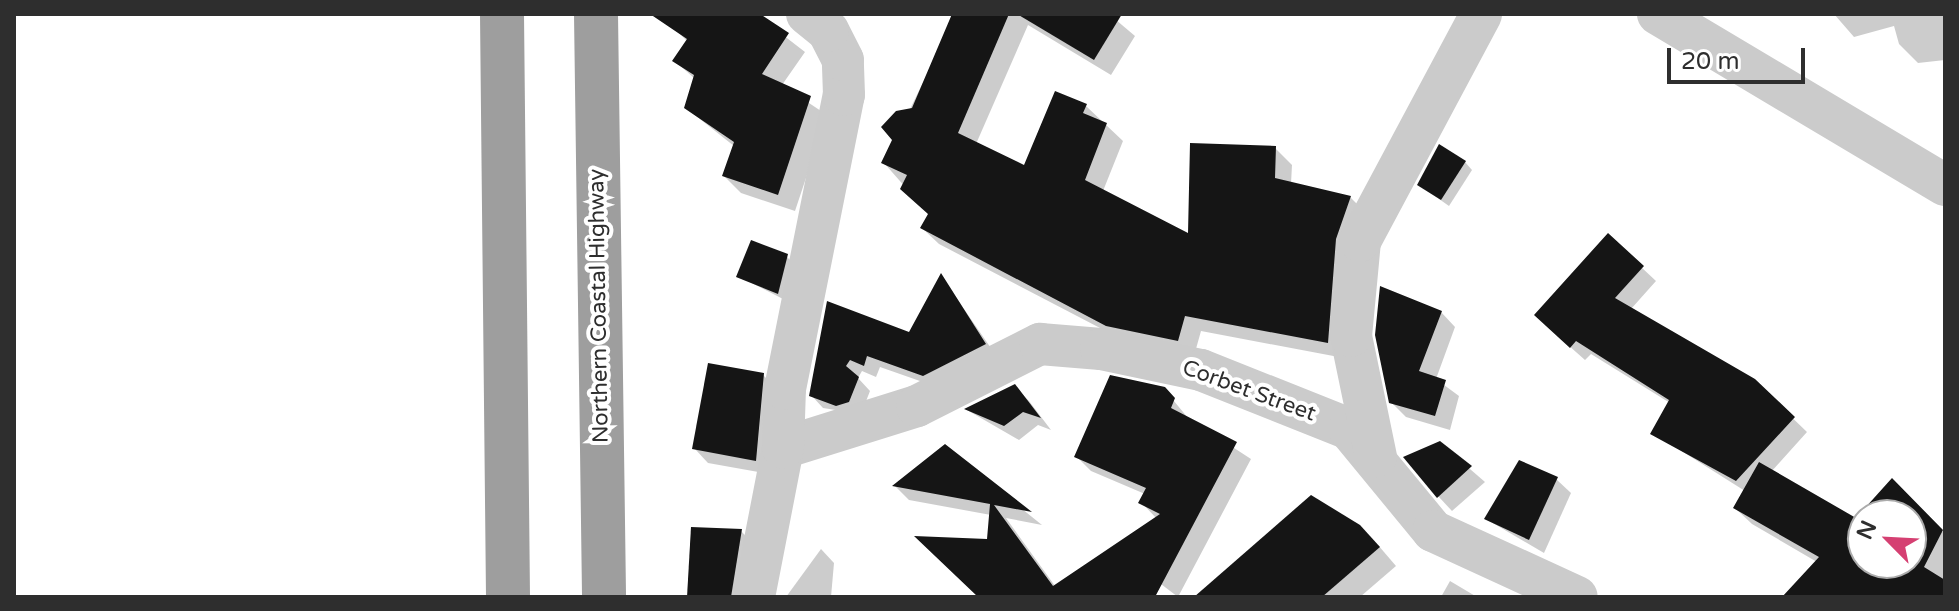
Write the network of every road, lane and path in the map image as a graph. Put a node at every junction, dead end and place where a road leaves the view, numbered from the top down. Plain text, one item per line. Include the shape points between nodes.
1 (502, 14) edge
2 (596, 14) edge
3 (807, 14) edge
4 (1481, 14) edge
5 (1658, 14) edge
6 (1945, 185) edge
7 (783, 448) junction
8 (1376, 457) junction
9 (508, 597) edge
10 (604, 597) edge
11 (754, 597) edge
12 (1577, 597) edge

1 - 9 highway
2 - 10 highway, Northern Coastal Highway
3 - 7 street via 828,31 843,60 844,95 785,389
4 - 8 street via 1360,241 1351,336
5 - 6 street
7 - 8 street, Corbet Street via 917,406 1040,344 1201,370 1349,429
7 - 11 street
8 - 12 street, Corbet Street via 1387,482 1433,531

